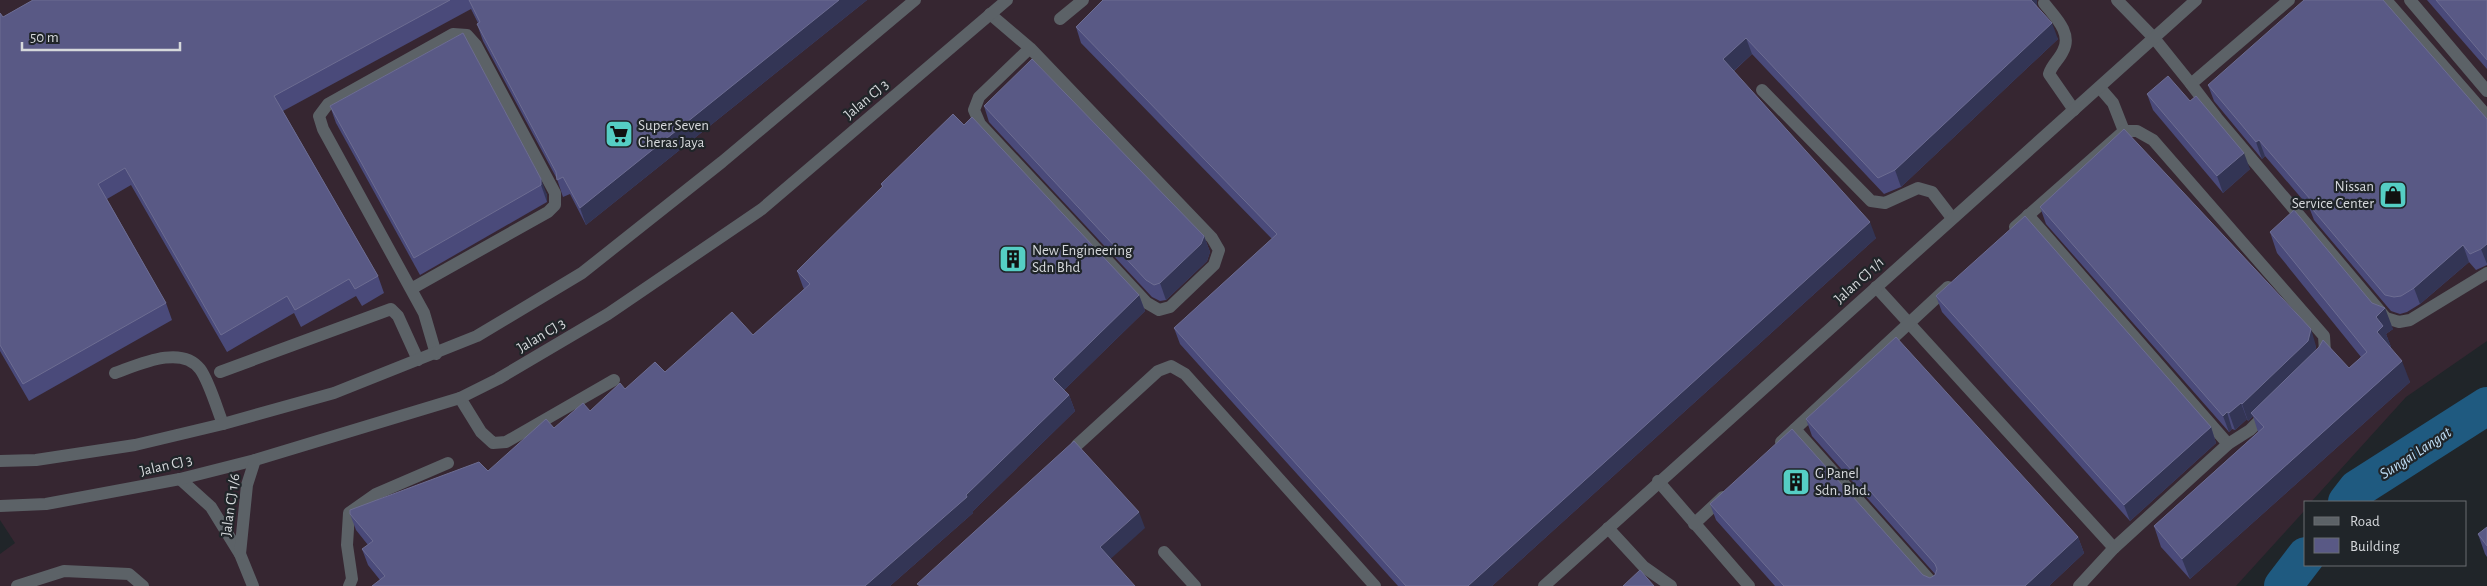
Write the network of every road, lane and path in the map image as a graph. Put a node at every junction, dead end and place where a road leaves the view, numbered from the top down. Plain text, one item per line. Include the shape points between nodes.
1 (915, 0) edge
2 (1007, 0) edge
3 (1084, 0) edge
4 (2117, 0) edge
5 (2196, 0) edge
6 (2289, 0) edge
7 (2386, 0) edge
8 (2410, 0) edge
9 (2044, 3) dead end
10 (990, 14) junction
11 (1060, 19) dead end
12 (2154, 38) junction
13 (1030, 48) junction
14 (2191, 84) junction
15 (2100, 88) junction
16 (1762, 90) dead end
17 (2487, 91) edge
18 (2074, 110) junction
19 (2487, 116) edge
20 (2124, 130) junction
21 (2028, 215) junction
22 (1952, 218) junction
23 (2007, 234) edge
24 (2487, 273) edge
25 (1958, 278) edge
26 (1876, 287) junction
27 (411, 288) junction
28 (1909, 323) junction
29 (436, 354) junction
30 (418, 360) junction
31 (2314, 369) edge
32 (220, 372) dead end
33 (115, 373) dead end
34 (614, 380) dead end
35 (460, 398) junction
36 (2278, 402) edge
37 (223, 424) junction
38 (1795, 429) junction
39 (2228, 444) junction
40 (1077, 445) edge
41 (1774, 448) edge
42 (255, 460) junction
43 (0, 461) edge
44 (448, 463) dead end
45 (180, 479) junction
46 (1658, 481) junction
47 (1733, 487) edge
48 (0, 506) edge
49 (1694, 524) junction
50 (1608, 528) junction
51 (2114, 548) junction
52 (1164, 552) dead end
53 (240, 554) junction
54 (17, 586) edge
55 (143, 586) edge
56 (253, 586) edge
57 (349, 586) edge
58 (1196, 586) edge
59 (1376, 586) edge
60 (1544, 586) edge
61 (1671, 586) edge
62 (1749, 586) edge
63 (1935, 586) edge
64 (2078, 586) edge

1 - 29 street, Jalan CJ 3 via 729,156 582,273 476,336
2 - 10 street, Jalan CJ 3
3 - 11 street
4 - 12 street
5 - 12 street, Jalan CJ 1/1
6 - 14 street
7 - 19 street
8 - 17 street
9 - 18 street via 2064,29 2067,41 2049,74
10 - 13 street
10 - 35 street, Jalan CJ 3 via 762,209 608,314
12 - 14 street
12 - 15 street, Jalan CJ 1/1
13 - 13 street via 979,96 974,110 980,124 1147,302 1159,310 1170,307 1214,265 1219,250 1212,238
14 - 24 street via 2386,318 2400,322 2410,320
15 - 18 street, Jalan CJ 1/1
15 - 20 street via 2113,103
16 - 22 street via 1871,201 1885,203 1918,188 1932,192
18 - 22 street, Jalan CJ 1/1
20 - 21 street
20 - 31 street via 2138,131 2154,140 2324,336 2325,352
21 - 23 street
21 - 39 street
22 - 26 street, Jalan CJ 1/1
25 - 28 street
26 - 28 street
26 - 46 street, Jalan CJ 1/1
27 - 27 street via 323,129 319,116 328,104 453,34 467,35 476,45 555,193 555,205 548,212
27 - 29 street via 424,313
28 - 38 street
28 - 51 street
29 - 30 street, Jalan CJ 3
30 - 32 street via 398,316 391,309
30 - 37 street, Jalan CJ 3 via 334,393
33 - 37 street via 164,357 186,359 200,369
34 - 35 street via 506,442 493,443 481,432
35 - 42 street, Jalan CJ 3
36 - 39 street via 2250,430
37 - 43 street, Jalan CJ 3 via 135,445 36,460
38 - 41 street
38 - 63 street
39 - 51 street
40 - 59 street via 1158,372 1171,366 1185,374
42 - 45 street, Jalan CJ 3
42 - 53 street, Jalan CJ 1/6 via 247,485
44 - 57 street via 376,494 349,513 352,579
45 - 48 street, Jalan CJ 3 via 46,504
45 - 53 street, Jalan CJ 1/6 via 211,507
46 - 49 street
46 - 50 street, Jalan CJ 1/1
47 - 49 street
49 - 62 street
50 - 60 street, Jalan CJ 1/1
50 - 61 street via 1641,570
51 - 64 street
52 - 58 street
53 - 56 street, Jalan CJ 1/6
54 - 55 street via 64,572 130,574

